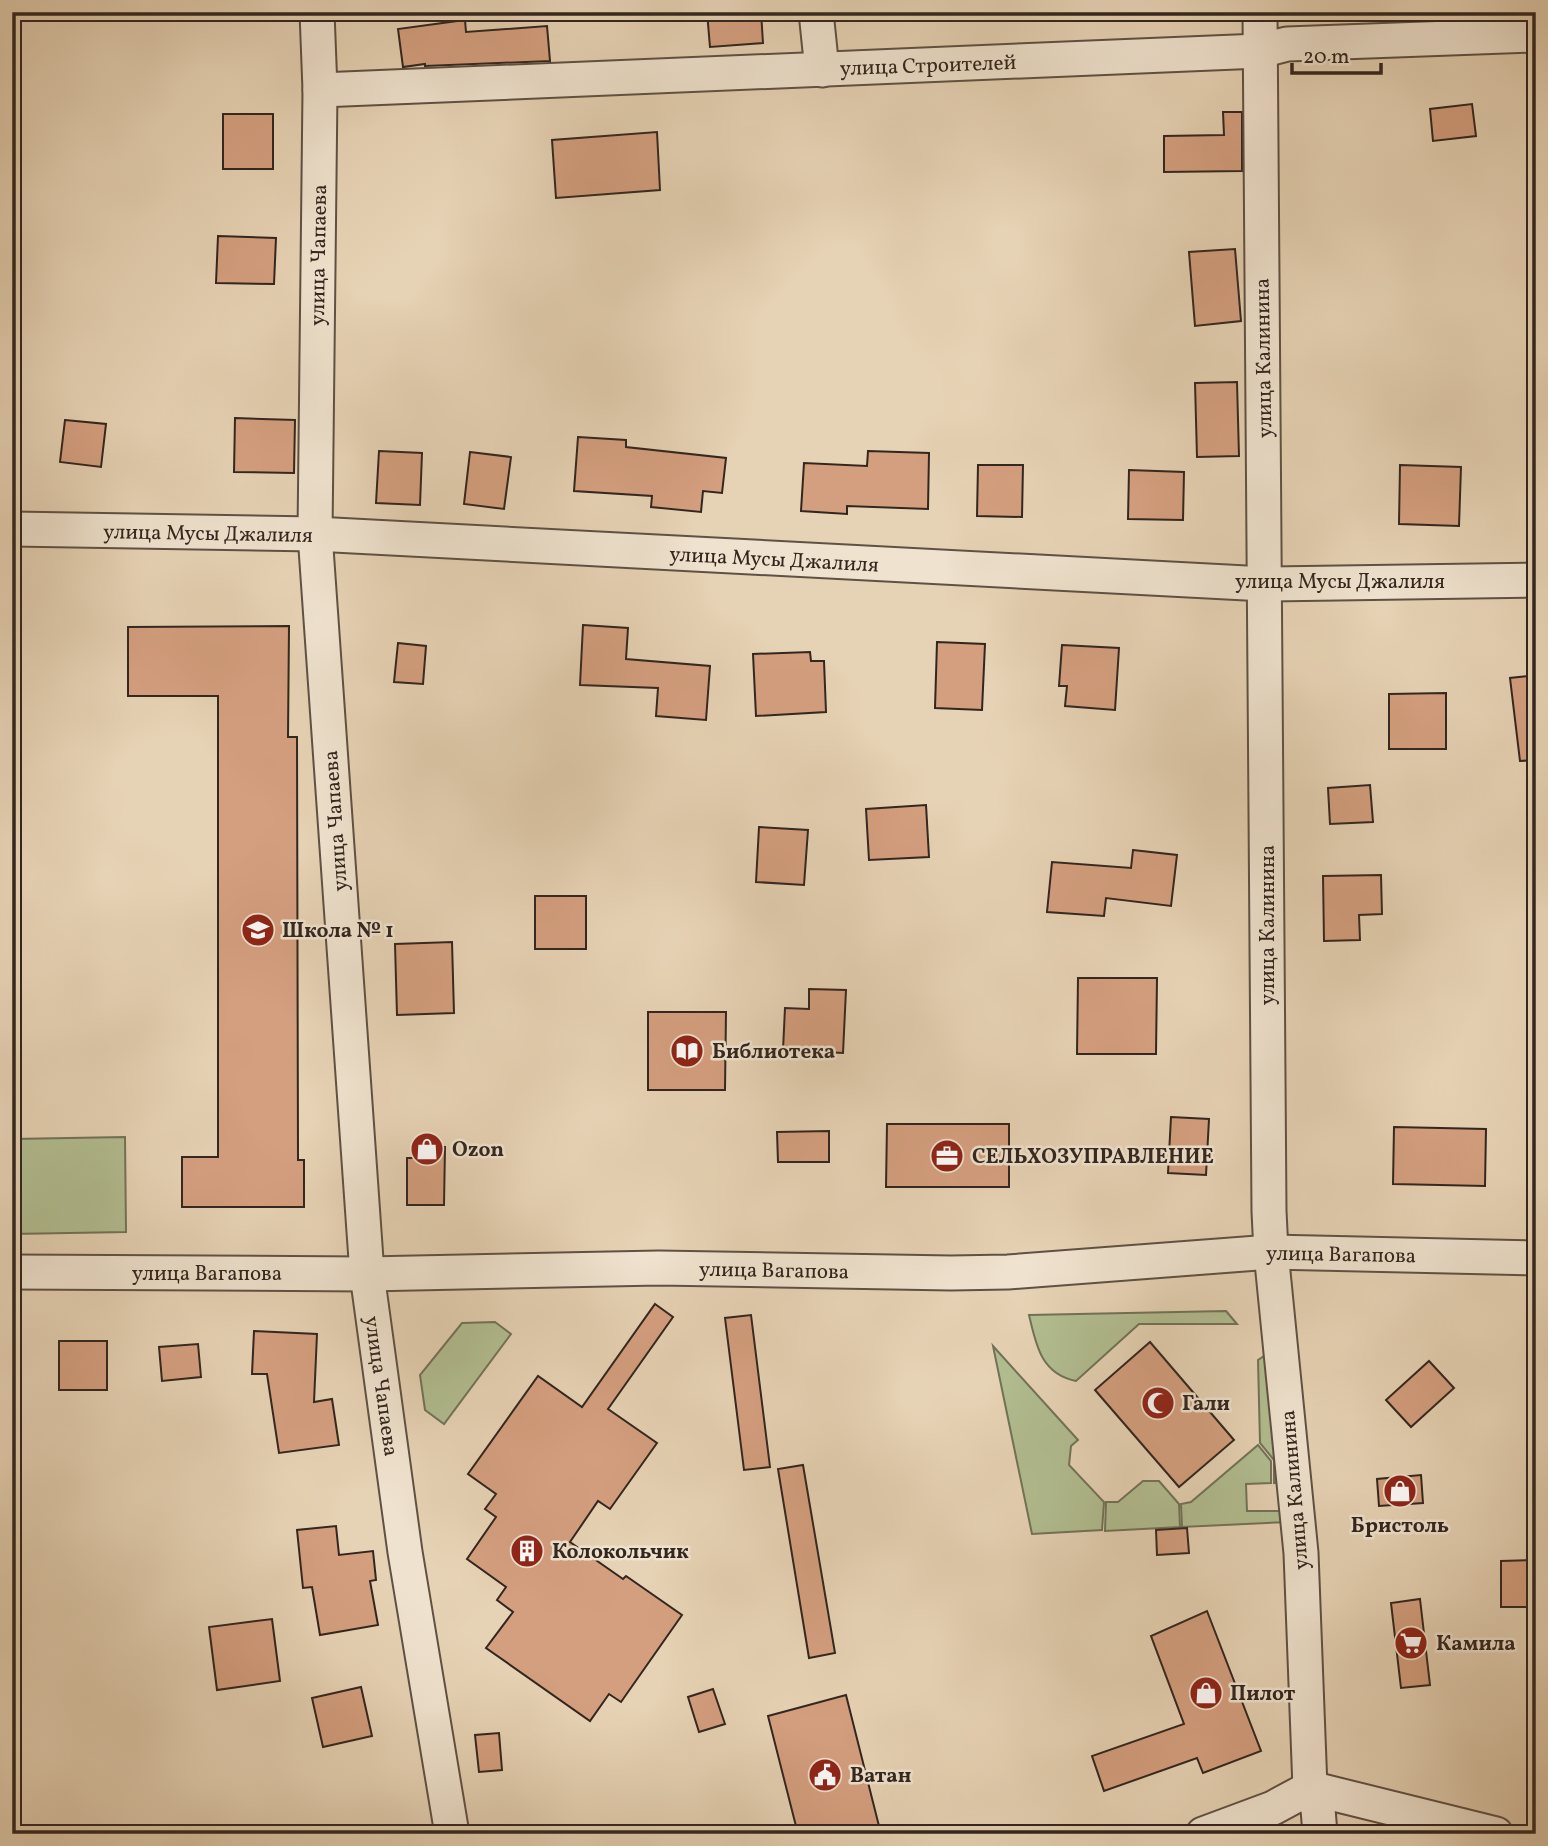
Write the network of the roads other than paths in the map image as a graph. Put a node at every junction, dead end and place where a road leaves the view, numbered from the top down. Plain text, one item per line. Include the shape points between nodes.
1 (317, 12) edge
2 (816, 12) edge
3 (1260, 12) edge
4 (1536, 35) edge
5 (1260, 51) junction
6 (822, 70) junction
7 (320, 90) junction
8 (12, 529) edge
9 (315, 534) junction
10 (1536, 580) edge
11 (1265, 584) junction
12 (1271, 1252) junction
13 (1536, 1258) edge
14 (12, 1272) edge
15 (367, 1274) junction
16 (1310, 1788) junction
17 (452, 1834) edge
18 (1203, 1834) edge
19 (1320, 1834) edge
20 (1496, 1834) edge

1 - 7 street, улица Чапаева
2 - 6 street
3 - 5 street, улица Калинина
4 - 5 street, улица Строителей via 1287,44
5 - 6 street, улица Строителей
5 - 11 street, улица Калинина
6 - 7 street, улица Строителей
7 - 9 street, улица Чапаева
8 - 9 street, улица Мусы Джалиля
9 - 11 street, улица Мусы Джалиля
9 - 15 street, улица Чапаева
10 - 11 street, улица Мусы Джалиля
11 - 12 street, улица Калинина
12 - 13 street, улица Вагапова
12 - 15 street, улица Вагапова via 1008,1272 659,1268
12 - 16 street, улица Калинина via 1301,1553
14 - 15 street, улица Вагапова
15 - 17 street, улица Чапаева via 405,1552
16 - 18 street via 1273,1808
16 - 19 street, улица Калинина
16 - 20 street

